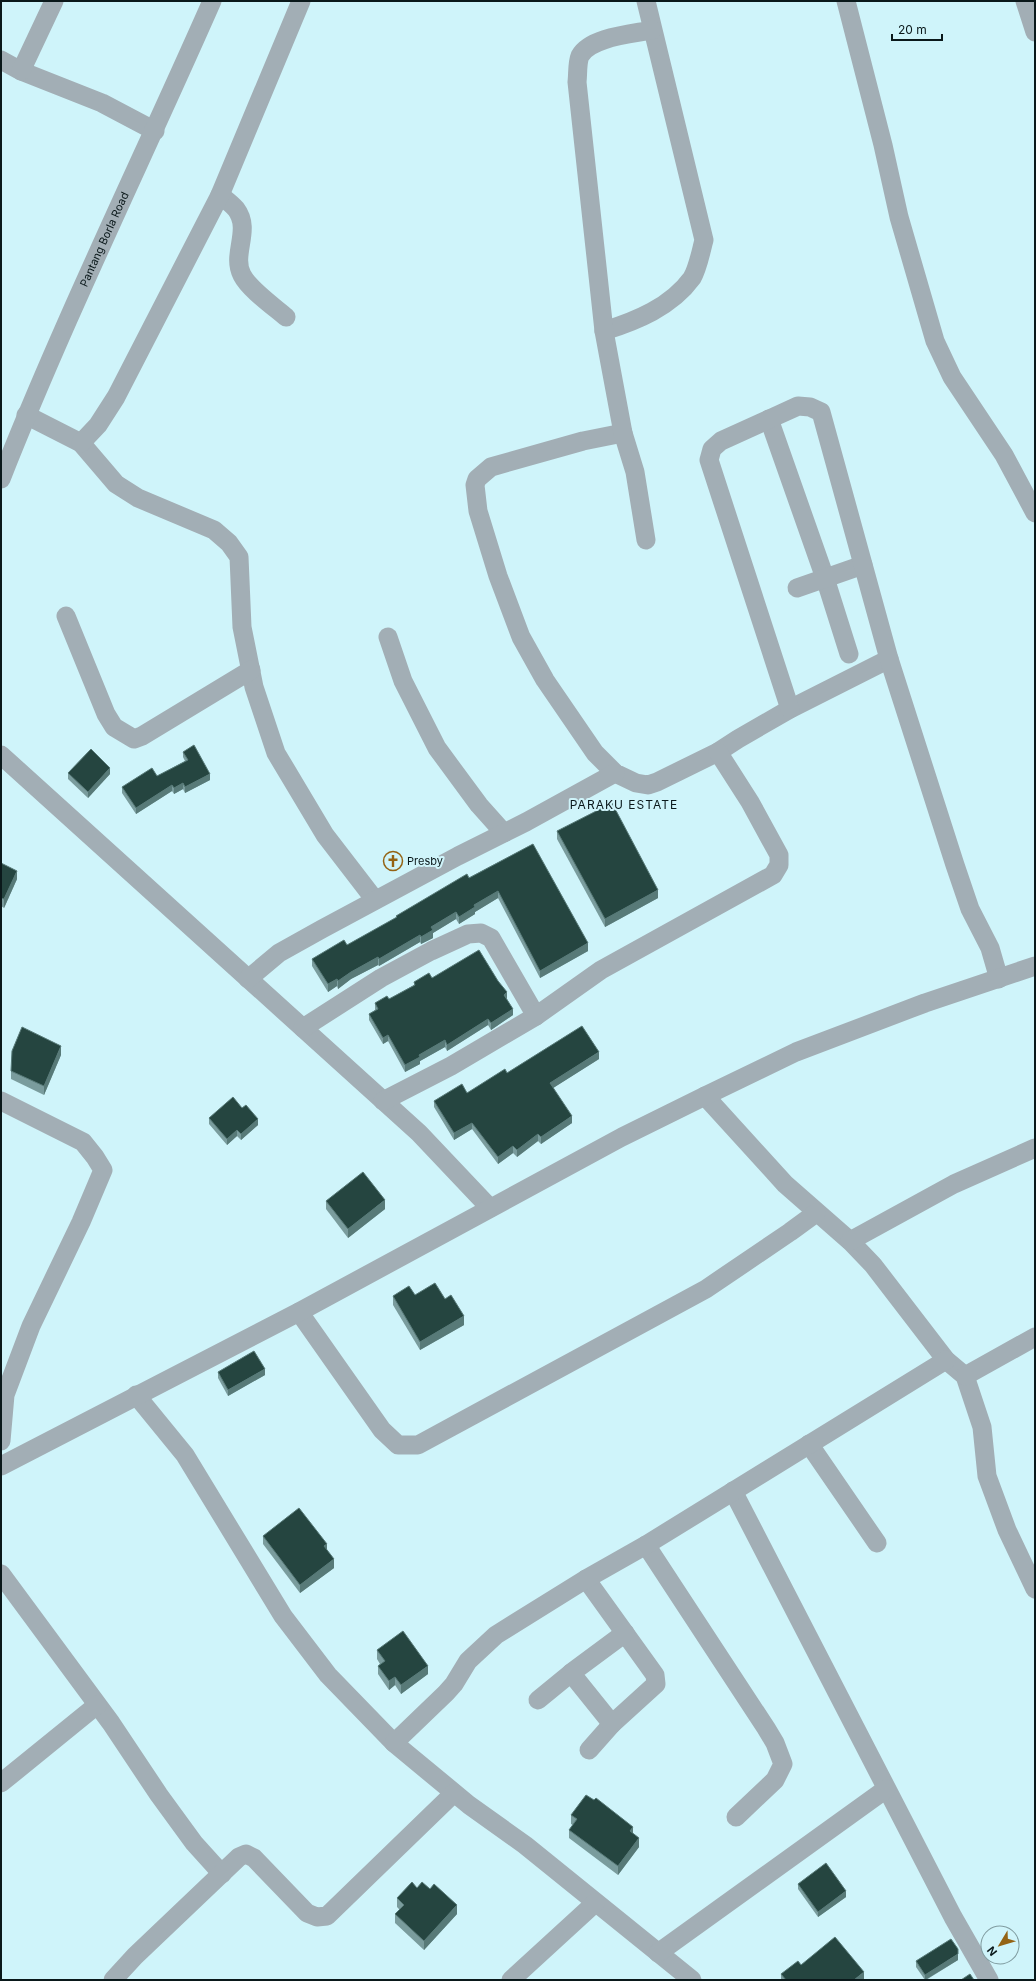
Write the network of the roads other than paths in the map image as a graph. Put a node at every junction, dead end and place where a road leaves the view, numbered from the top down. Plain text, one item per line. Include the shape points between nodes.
1 (54, 1) edge
2 (212, 1) edge
3 (301, 1) edge
4 (646, 1) edge
5 (846, 1) edge
6 (1025, 1) edge
7 (652, 30) junction
8 (1035, 32) edge
9 (1, 60) edge
10 (21, 71) junction
11 (155, 131) junction
12 (220, 195) junction
13 (286, 317) dead end
14 (604, 331) junction
15 (26, 415) junction
16 (769, 419) junction
17 (624, 433) junction
18 (81, 443) junction
19 (1, 479) edge
20 (1035, 513) edge
21 (646, 540) dead end
22 (863, 565) junction
23 (825, 578) junction
24 (797, 588) dead end
25 (66, 616) dead end
26 (388, 637) dead end
27 (849, 654) dead end
28 (889, 659) junction
29 (250, 670) junction
30 (790, 709) junction
31 (718, 752) junction
32 (1, 755) edge
33 (615, 773) junction
34 (504, 833) junction
35 (375, 900) junction
36 (1035, 966) edge
37 (248, 979) junction
38 (999, 979) junction
39 (536, 1016) junction
40 (303, 1028) junction
41 (705, 1096) junction
42 (1, 1101) edge
43 (383, 1101) junction
44 (1035, 1148) edge
45 (490, 1208) junction
46 (816, 1213) junction
47 (850, 1241) junction
48 (299, 1312) junction
49 (1035, 1337) edge
50 (946, 1360) junction
51 (964, 1376) junction
52 (136, 1395) junction
53 (1, 1441) edge
54 (809, 1444) junction
55 (1, 1466) edge
56 (733, 1491) junction
57 (877, 1543) dead end
58 (646, 1545) junction
59 (1, 1574) edge
60 (586, 1579) junction
61 (1035, 1589) edge
62 (625, 1633) junction
63 (571, 1673) junction
64 (538, 1700) dead end
65 (97, 1705) junction
66 (612, 1724) junction
67 (394, 1744) junction
68 (589, 1750) dead end
69 (1, 1783) edge
70 (886, 1789) junction
71 (454, 1793) junction
72 (736, 1817) dead end
73 (222, 1874) junction
74 (595, 1903) junction
75 (658, 1953) junction
76 (681, 1977) edge
77 (113, 1980) edge
78 (511, 1980) edge
79 (989, 1980) edge

1 - 10 street
2 - 11 street, Pantang Borla Road
3 - 12 street
4 - 7 street
5 - 20 street via 899,218 935,341 952,377 1004,456
6 - 8 street
7 - 14 street via 610,37 593,44 580,56 577,82
7 - 14 street via 704,240 692,277 673,296 632,323
9 - 10 street
10 - 11 street via 102,103
11 - 15 street, Pantang Borla Road via 95,257
12 - 13 street via 236,209 241,220 243,230 238,262 241,274 247,283
12 - 18 street via 116,397 98,425
14 - 17 street
15 - 18 street
15 - 19 street, Pantang Borla Road
16 - 22 street via 798,406 810,407 821,412
16 - 23 street
16 - 30 street via 721,440 712,449 709,460
17 - 21 street via 635,472
17 - 33 street via 583,441 491,467 475,485 478,511 498,576 522,637 545,680 595,753
18 - 29 street via 116,484 138,498 214,530 229,543 239,557 242,627
22 - 23 street
22 - 28 street
23 - 24 street
23 - 27 street
25 - 29 street via 106,714 114,727 134,738 142,736
26 - 34 street via 403,681 437,748 479,805
28 - 30 street
28 - 38 street via 970,909 990,948
29 - 35 street via 259,708 276,753 325,835
30 - 31 street
31 - 33 street via 648,785 625,779
31 - 39 street via 750,802 779,855 779,865 773,875 601,970
32 - 37 street
33 - 34 street
34 - 35 street
35 - 37 street via 279,954
36 - 38 street
37 - 40 street
38 - 41 street via 925,1003 796,1052
39 - 40 street via 491,938 481,933 468,934 424,954
39 - 43 street via 451,1066
40 - 43 street
41 - 45 street
41 - 46 street via 753,1150
42 - 53 street via 83,1142 103,1170 31,1326 5,1395
43 - 45 street via 419,1134
44 - 47 street via 954,1184
45 - 48 street
46 - 47 street
46 - 48 street via 706,1289 418,1445 398,1445 382,1430
47 - 50 street via 873,1264
48 - 52 street
49 - 51 street
50 - 51 street
50 - 54 street
51 - 61 street via 982,1427 987,1476 1007,1530
52 - 55 street
52 - 67 street via 185,1455 283,1616 328,1675
54 - 56 street
54 - 57 street
56 - 58 street
56 - 70 street
58 - 60 street
58 - 72 street via 766,1728 783,1764 775,1780
59 - 65 street
60 - 62 street
60 - 67 street via 496,1635 468,1661 446,1693
62 - 63 street
62 - 66 street via 655,1675 656,1684
63 - 64 street
63 - 66 street
65 - 69 street
65 - 73 street via 194,1843
66 - 68 street
67 - 71 street
70 - 75 street
70 - 79 street
71 - 73 street via 327,1916 317,1917 307,1913 254,1858 246,1854 239,1857
71 - 74 street via 525,1845
73 - 77 street
74 - 75 street
74 - 78 street
75 - 76 street

